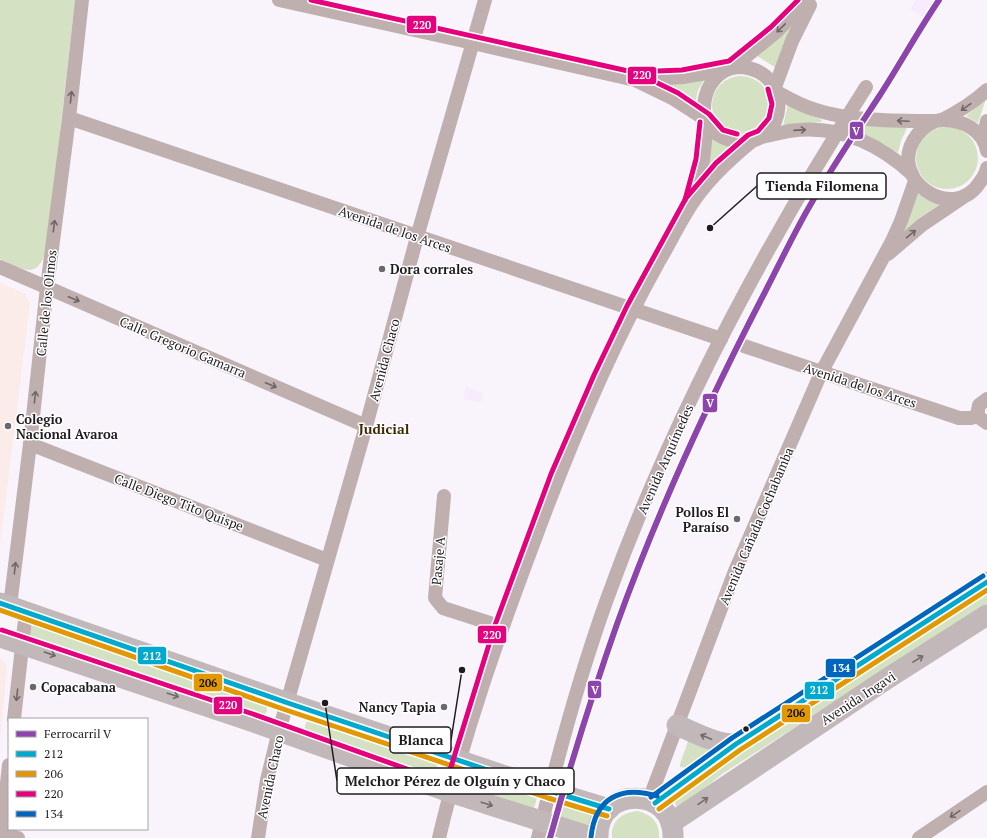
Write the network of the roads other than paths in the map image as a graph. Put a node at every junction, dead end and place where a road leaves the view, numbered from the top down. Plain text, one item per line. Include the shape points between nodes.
1 (82, 0) edge
2 (279, 0) edge
3 (485, 0) edge
4 (808, 0) edge
5 (812, 0) edge
6 (473, 43) junction
7 (730, 68) junction
8 (635, 80) junction
9 (866, 86) dead end
10 (776, 89) junction
11 (987, 90) edge
12 (847, 116) junction
13 (69, 118) junction
14 (706, 121) junction
15 (939, 121) junction
16 (987, 121) edge
17 (838, 132) junction
18 (757, 139) junction
19 (986, 146) edge
20 (987, 168) edge
21 (913, 177) junction
22 (987, 188) edge
23 (969, 194) junction
24 (692, 202) junction
25 (417, 237) junction
26 (882, 260) junction
27 (0, 268) edge
28 (47, 287) junction
29 (632, 308) junction
30 (721, 339) junction
31 (744, 346) dead end
32 (821, 372) junction
33 (987, 399) edge
34 (982, 419) edge
35 (366, 426) junction
36 (30, 444) junction
37 (444, 496) dead end
38 (328, 560) junction
39 (987, 582) edge
40 (12, 607) edge
41 (987, 615) edge
42 (502, 627) junction
43 (0, 637) edge
44 (22, 644) junction
45 (288, 703) junction
46 (14, 718) edge
47 (676, 725) junction
48 (279, 731) junction
49 (736, 744) junction
50 (460, 760) junction
51 (8, 775) edge
52 (550, 791) junction
53 (450, 792) junction
54 (987, 792) edge
55 (652, 802) junction
56 (609, 808) junction
57 (540, 830) edge
58 (675, 834) edge
59 (2, 835) edge
60 (18, 838) edge
61 (258, 838) edge
62 (439, 838) edge
63 (594, 838) edge
64 (598, 838) edge
65 (919, 838) edge

13 -> 1 street, Calle de los Olmos
2 - 6 street
3 - 6 street, Avenida Chaco
4 -> 7 street via 776,32
5 - 10 street via 792,41
6 - 8 street
6 - 25 street, Avenida Chaco
7 - 8 street via 683,76
7 - 10 street via 756,70
7 - 14 street via 709,85 704,99
8 - 14 street via 674,99
9 - 12 street, Avenida Arquímedes
10 - 12 street via 797,103
10 - 18 street via 779,104 777,116 771,127
11 -> 15 street via 978,99
15 -> 12 street
12 - 17 street, Avenida Arquímedes
13 - 25 street, Avenida de los Arces
28 -> 13 street, Calle de los Olmos
14 - 18 street via 715,132 725,138 741,142
14 - 24 street via 703,160
15 - 19 street via 958,121 973,128
15 - 21 street via 924,128 912,142 908,160
16 - 19 street
18 -> 17 street via 789,131
17 - 21 street via 878,148 895,159
17 - 30 street, Avenida Arquímedes via 752,277
18 - 24 street via 721,168
20 - 23 street via 984,177
21 - 23 street via 934,196 958,198
21 - 26 street, Avenida Cañada Cochabamba via 901,221
22 - 23 street
26 -> 23 street, Avenida Cañada Cochabamba via 922,225
24 - 29 street
25 - 29 street, Avenida de los Arces
25 - 35 street, Avenida Chaco
26 - 32 street, Avenida Cañada Cochabamba
27 - 28 street, Calle Gregorio Gamarra
28 -> 35 street, Calle Gregorio Gamarra
36 -> 28 street, Calle de los Olmos
29 - 30 street, Avenida de los Arces
29 - 42 street via 558,476
30 - 52 street, Avenida Arquímedes via 640,512 580,682
31 - 32 street, Avenida de los Arces
32 - 34 street, Avenida de los Arces via 959,418
32 - 47 street, Avenida Cañada Cochabamba via 735,571
33 - 34 street via 979,405
35 - 38 street, Avenida Chaco
36 - 38 street, Calle Diego Tito Quispe
40 -> 36 street, Calle de los Olmos
37 - 42 street, Pasaje A via 434,598 443,608
38 - 45 street, Avenida Chaco
39 - 49 highway
40 - 44 street, Calle de los Olmos
40 - 45 highway
58 -> 41 highway, Avenida Ingavi via 878,684
42 - 50 street
43 - 44 highway
44 -> 46 street, Calle de los Olmos
44 -> 48 highway
45 - 48 street, Avenida Chaco
45 - 50 highway
49 -> 47 highway via 716,742
47 - 55 street, Avenida Cañada Cochabamba
48 - 53 highway
48 - 61 street, Avenida Chaco via 267,780
49 - 55 highway
50 - 52 highway
50 - 53 street
51 - 59 street
52 - 56 highway
52 - 57 street, Avenida Arquímedes
53 -> 57 highway
53 - 62 street
54 -> 65 street
55 - 56 highway via 640,798 628,799
55 - 58 highway via 664,811
56 - 64 highway via 600,822
57 - 63 highway
59 - 60 street

